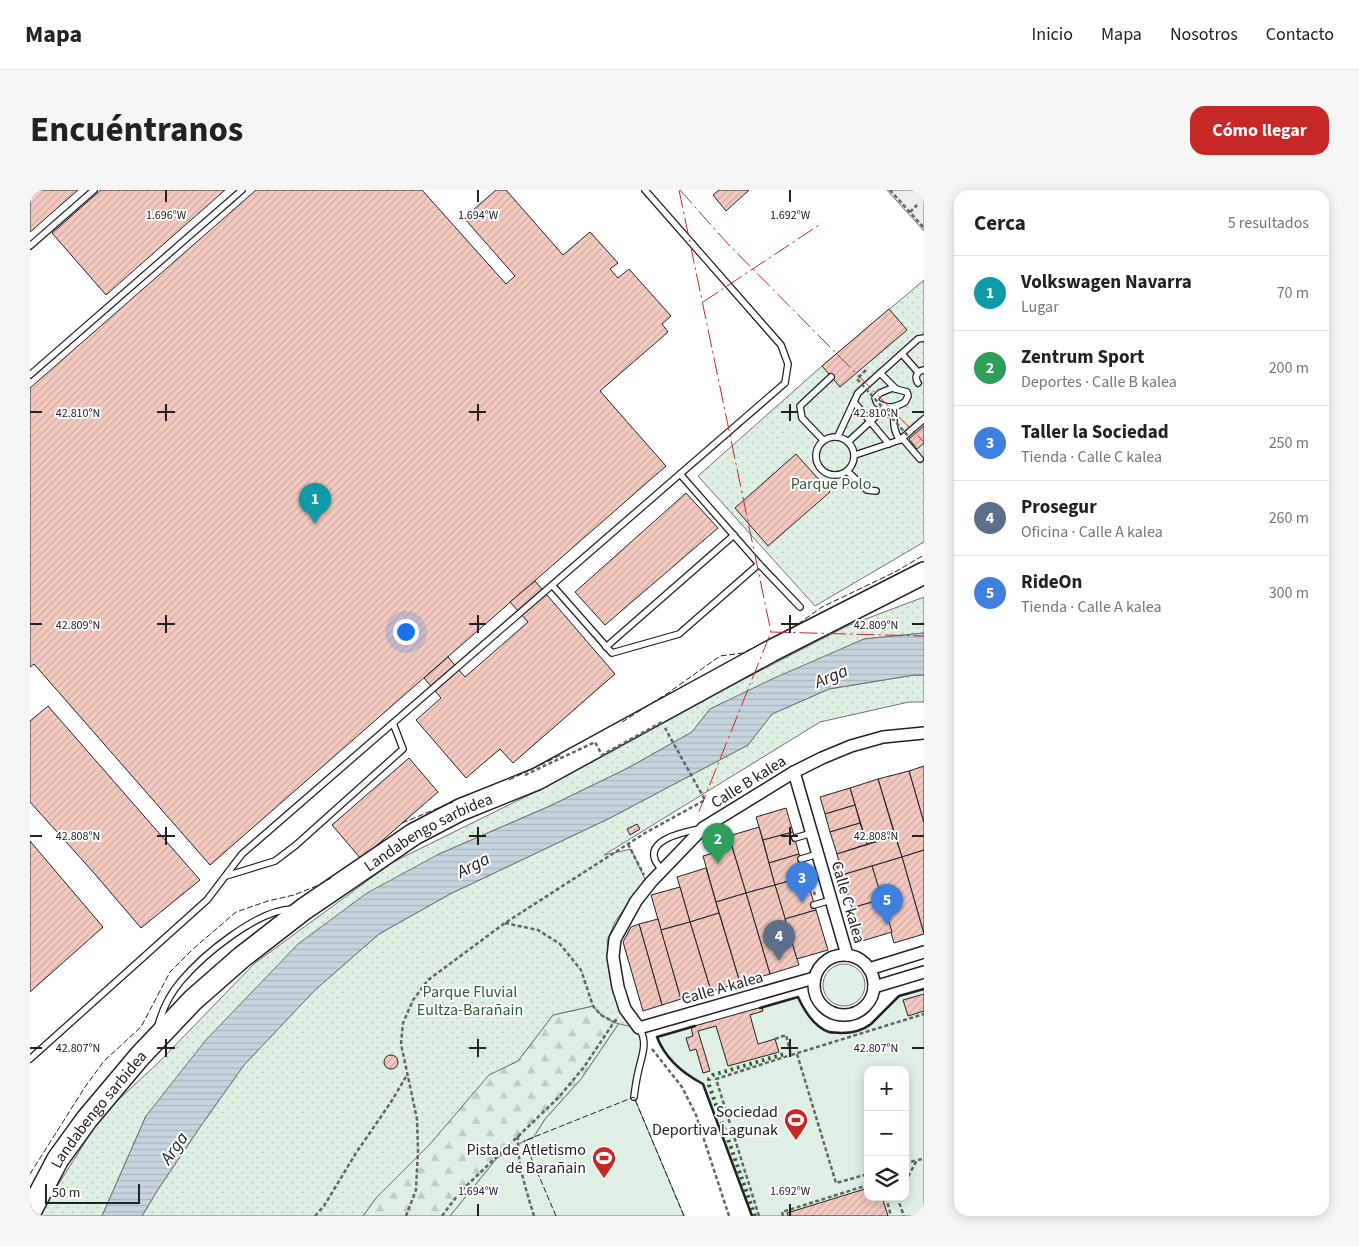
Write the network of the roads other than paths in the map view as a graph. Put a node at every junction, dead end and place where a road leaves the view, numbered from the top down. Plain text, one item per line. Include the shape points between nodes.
1 (94, 190) edge
2 (242, 190) edge
3 (645, 190) edge
4 (30, 246) edge
5 (924, 338) edge
6 (902, 354) junction
7 (921, 371) edge
8 (880, 374) junction
9 (30, 375) edge
10 (831, 377) dead end
11 (921, 384) edge
12 (898, 390) junction
13 (908, 392) junction
14 (854, 402) junction
15 (886, 407) junction
16 (894, 407) junction
17 (924, 419) edge
18 (871, 422) junction
19 (838, 436) junction
20 (901, 439) junction
21 (823, 440) junction
22 (848, 442) junction
23 (889, 444) junction
24 (855, 454) junction
25 (920, 459) dead end
26 (847, 471) junction
27 (680, 474) junction
28 (876, 491) dead end
29 (734, 535) junction
30 (759, 564) junction
31 (924, 573) edge
32 (552, 585) junction
33 (800, 607) dead end
34 (606, 647) junction
35 (392, 723) junction
36 (924, 733) edge
37 (794, 772) junction
38 (703, 828) junction
39 (812, 833) junction
40 (794, 838) dead end
41 (818, 854) junction
42 (801, 859) dead end
43 (662, 870) junction
44 (226, 876) junction
45 (831, 900) junction
46 (816, 902) road end
47 (924, 952) edge
48 (847, 955) junction
49 (869, 969) junction
50 (924, 972) edge
51 (814, 978) junction
52 (874, 987) junction
53 (641, 1031) junction
54 (30, 1059) edge
55 (634, 1097) dead end
56 (30, 1212) edge

1 - 4 lane
2 - 9 lane
3 - 27 lane via 781,346 788,364 785,382
5 - 6 lane via 918,339
6 - 7 lane
6 - 8 lane
7 - 11 lane via 916,378
8 - 12 lane
8 - 14 lane via 858,393
10 - 21 lane via 800,406 802,418
11 - 13 lane
12 - 13 lane
12 - 15 lane via 892,388 875,398 877,403
13 - 16 lane via 905,402
14 - 18 lane
14 - 19 lane
15 - 16 lane
15 - 18 lane
16 - 20 lane via 895,433
17 - 20 lane
18 - 22 lane
18 - 23 lane
19 - 21 lane
19 - 22 lane
20 - 23 lane
20 - 25 lane
21 - 26 lane via 815,454 821,469 834,475
22 - 24 lane
23 - 24 lane
24 - 26 lane
26 - 28 lane via 867,490
27 - 29 lane
27 - 32 lane
29 - 30 lane
29 - 34 lane
30 - 33 lane
30 - 34 lane via 679,634 612,653
31 - 56 highway, Landabengo sarbidea via 771,651 537,780 460,810 414,834 304,909 193,1000 140,1056 58,1159
32 - 34 lane
32 - 35 lane
35 - 44 lane via 242,854
35 - 44 lane via 403,748 275,861
36 - 37 street, Calle B kalea via 883,737 851,746
37 - 38 street, Calle B kalea
37 - 39 street, Calle C kalea
38 - 43 street, Calle B kalea
38 - 43 lane via 667,838 658,845 654,852 655,861
39 - 40 lane
39 - 41 street, Calle C kalea
41 - 42 lane
41 - 45 street, Calle C kalea
43 - 53 street, Calle B kalea via 636,901 615,939 613,957 618,987 625,1009
44 - 54 lane via 207,900
45 - 46 lane
45 - 48 street, Calle C kalea
47 - 49 street
48 - 49 street via 854,956
48 - 51 street via 830,958 817,970
49 - 52 street
50 - 52 street
51 - 52 street via 816,997 829,1011 839,1014 849,1014 866,1005
51 - 53 street, Calle A kalea
53 - 55 lane via 644,1052

